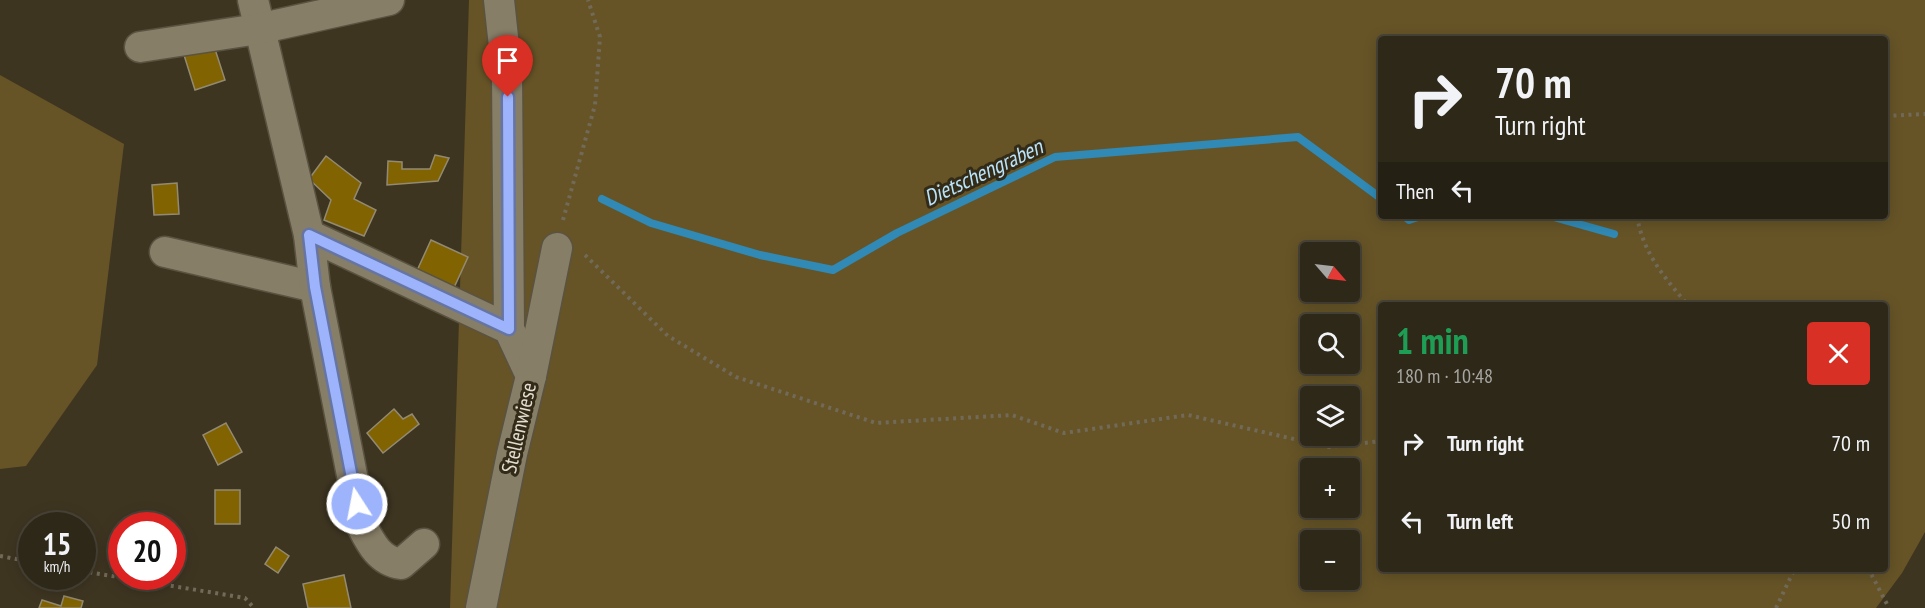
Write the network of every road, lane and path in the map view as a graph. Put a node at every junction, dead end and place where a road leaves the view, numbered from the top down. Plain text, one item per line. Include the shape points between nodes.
1 (253, 0) edge
2 (389, 0) edge
3 (499, 0) edge
4 (588, 0) edge
5 (258, 29) junction
6 (140, 46) dead end
7 (1925, 114) edge
8 (1888, 116) edge
9 (1638, 219) edge
10 (309, 235) junction
11 (570, 250) junction
12 (165, 252) dead end
13 (315, 287) junction
14 (1685, 302) edge
15 (509, 329) junction
16 (531, 376) junction
17 (1378, 441) edge
18 (424, 544) dead end
19 (0, 556) edge
20 (18, 559) edge
21 (1793, 572) edge
22 (1871, 572) edge
23 (96, 573) edge
24 (254, 608) edge
25 (481, 608) edge
26 (1776, 608) edge
27 (1889, 608) edge

1 - 5 street
2 - 5 street
3 - 15 street via 507,74
4 - 11 path via 600,37 595,105
5 - 6 street
5 - 10 street
7 - 8 path
9 - 14 path via 1640,234 1659,271
10 - 13 street
10 - 15 street
11 - 16 street, Stellenwiese
11 - 17 path via 668,336 736,377 876,423 1012,415 1064,433 1188,415 1329,447
12 - 13 street
13 - 18 street via 362,526 371,544 388,562 401,564
15 - 16 street
16 - 25 street, Stellenwiese
19 - 20 path
21 - 26 path
22 - 27 path
23 - 24 path via 245,598

